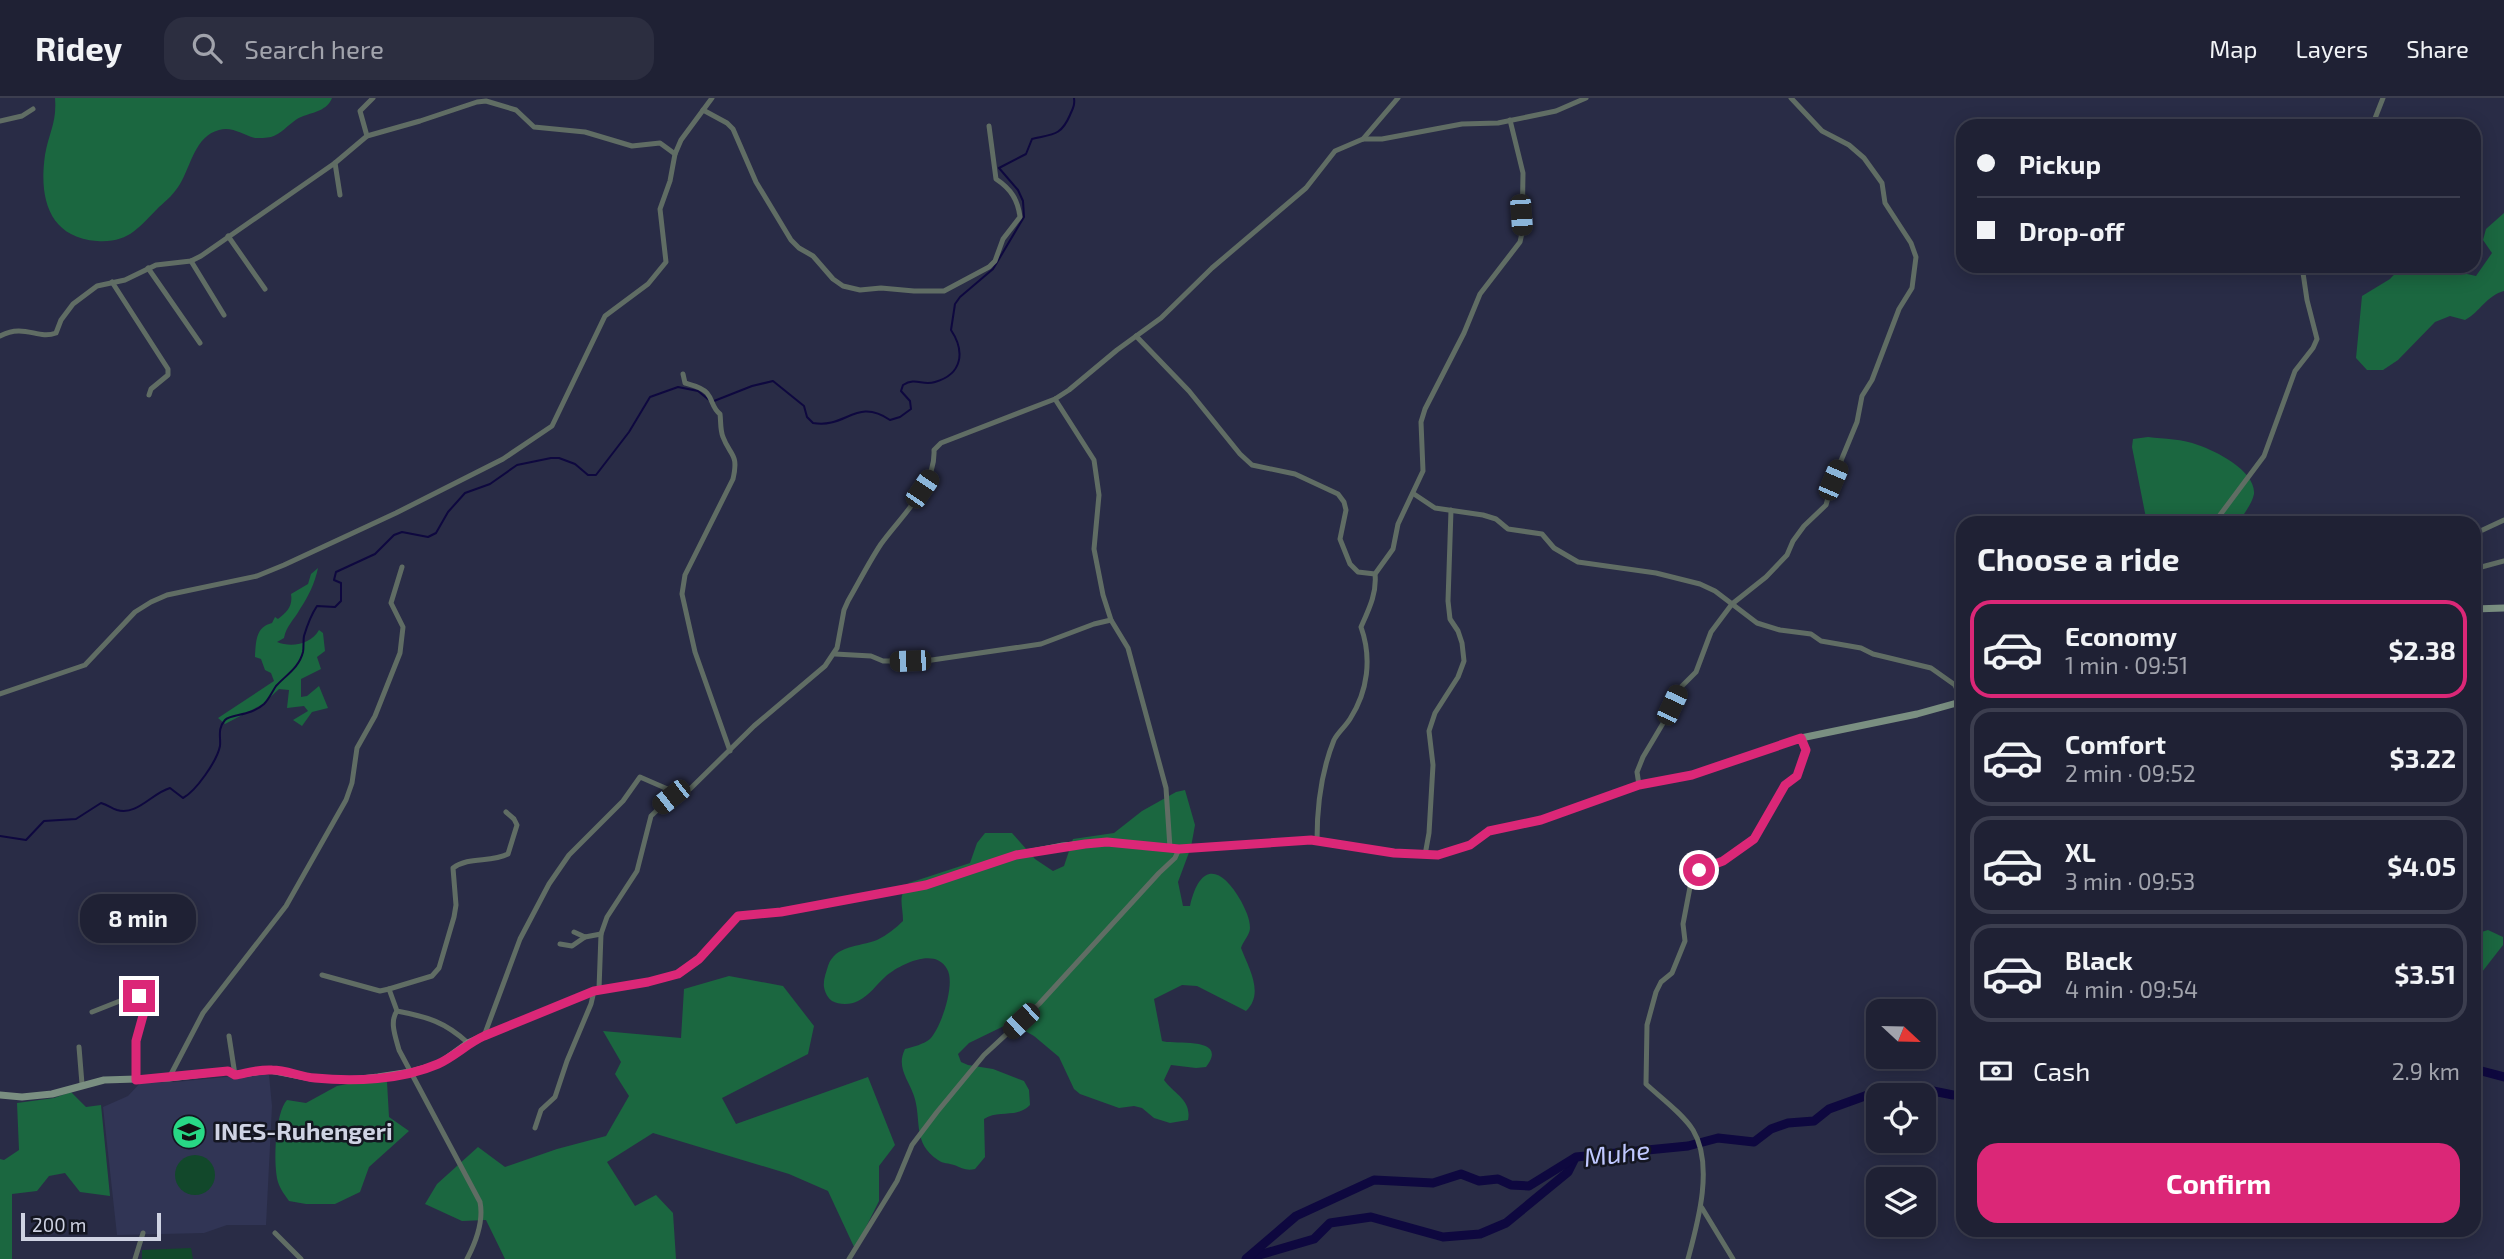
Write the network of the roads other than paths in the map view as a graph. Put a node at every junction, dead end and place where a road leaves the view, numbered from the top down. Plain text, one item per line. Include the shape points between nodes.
1 (373, 98) edge
2 (506, 98) edge
3 (712, 98) edge
4 (1398, 98) edge
5 (1586, 98) edge
6 (1791, 98) edge
7 (2383, 98) edge
8 (508, 107) junction
9 (33, 109) dead end
10 (703, 110) junction
11 (2375, 119) edge
12 (1510, 120) junction
13 (0, 121) edge
14 (989, 126) dead end
15 (367, 135) junction
16 (1363, 139) junction
17 (675, 154) junction
18 (335, 163) junction
19 (340, 195) dead end
20 (228, 236) junction
21 (191, 261) junction
22 (148, 268) junction
23 (2303, 273) edge
24 (112, 282) junction
25 (265, 289) dead end
26 (224, 315) dead end
27 (0, 336) edge
28 (1136, 336) junction
29 (200, 343) dead end
30 (682, 374) dead end
31 (149, 395) dead end
32 (1055, 399) junction
33 (1414, 494) junction
34 (1451, 510) junction
35 (2219, 516) edge
36 (382, 519) junction
37 (2504, 520) edge
38 (383, 528) dead end
39 (2481, 531) edge
40 (2504, 561) edge
41 (402, 567) dead end
42 (2481, 567) edge
43 (1376, 574) junction
44 (1732, 604) junction
45 (2504, 608) edge
46 (2481, 609) edge
47 (1111, 620) junction
48 (835, 654) junction
49 (1956, 687) edge
50 (0, 694) edge
51 (1956, 703) edge
52 (1801, 738) junction
53 (730, 751) junction
54 (1639, 785) junction
55 (679, 794) junction
56 (506, 812) dead end
57 (1317, 840) junction
58 (1174, 848) junction
59 (1425, 855) junction
60 (574, 932) dead end
61 (601, 934) junction
62 (585, 937) junction
63 (560, 944) dead end
64 (322, 975) dead end
65 (389, 989) junction
66 (596, 990) junction
67 (397, 1011) junction
68 (92, 1012) dead end
69 (484, 1036) junction
70 (229, 1037) dead end
71 (468, 1043) junction
72 (79, 1047) dead end
73 (411, 1072) junction
74 (235, 1075) junction
75 (169, 1078) junction
76 (136, 1080) junction
77 (82, 1084) junction
78 (0, 1095) edge
79 (535, 1128) dead end
80 (1702, 1208) junction
81 (143, 1233) dead end
82 (275, 1233) dead end
83 (135, 1259) edge
84 (301, 1259) edge
85 (467, 1259) edge
86 (849, 1259) edge
87 (1688, 1259) edge
88 (1733, 1259) edge

1 - 15 street via 360,111
2 - 8 street
3 - 10 street
4 - 16 street
5 - 12 street via 1556,111
6 - 44 street via 1822,131 1864,158 1882,183 1885,203 1911,243 1915,270 1912,288 1862,396 1826,505 1804,526 1787,555
7 - 11 street
8 - 15 street via 482,101
8 - 17 street via 534,127 585,132 626,145 660,143
9 - 13 street
10 - 14 street via 733,129 756,182 794,244 820,262 833,279 860,290 944,290 995,261 1003,239 1020,216 1012,192 996,179
10 - 17 street
12 - 16 street
12 - 33 street via 1523,173 1520,242 1480,294 1424,409 1423,471
15 - 18 street
16 - 28 street via 1335,151 1306,188
17 - 36 street via 660,209 666,262 648,284 606,316 552,426 503,459
18 - 19 street
18 - 20 street
20 - 21 street
20 - 25 street
21 - 22 street
21 - 26 street
22 - 24 street
22 - 29 street
23 - 35 street via 2317,338 2295,371 2264,456
24 - 27 street via 97,286 73,304 56,333 21,329
24 - 31 street via 168,369
28 - 32 street
28 - 43 street via 1252,465 1295,474 1338,494 1346,510 1340,539 1347,556 1358,572
30 - 53 street via 685,383 708,394 720,414 723,438 735,463 733,479 685,575 682,594 695,652
32 - 47 street via 1094,460 1099,495 1094,549
32 - 48 street via 941,443 934,450 930,477 880,546 848,601
33 - 34 street via 1435,508
33 - 43 street via 1398,524 1394,549
34 - 44 street via 1496,519 1508,529 1542,534 1554,548 1578,562 1684,579
34 - 59 street via 1448,601 1464,661 1429,731 1433,765
36 - 38 street
36 - 50 street via 257,576 151,602 135,612 85,665
37 - 39 street
40 - 42 street
41 - 75 street via 391,603 403,627 400,653 357,748 346,800 286,906 203,1013
43 - 57 street via 1371,606 1361,627 1367,643 1366,685 1329,755 1317,808
44 - 49 street via 1757,623 1931,668
44 - 54 street via 1711,632 1696,672 1679,688 1643,757 1637,772
45 - 46 main road
47 - 48 street via 1041,644 925,661
47 - 58 street via 1128,648 1166,788
48 - 53 street
51 - 52 main road
52 - 54 main road via 1692,775
52 - 80 street via 1806,750 1797,776 1785,785 1754,839 1723,861 1699,870 1691,882 1683,924 1685,941 1672,973 1656,992 1647,1025 1646,1084 1692,1128 1698,1141
53 - 55 street
54 - 59 main road via 1541,820 1489,831 1452,852
55 - 61 street via 651,816 637,871
55 - 69 street via 640,777 623,802 569,855 520,939
56 - 65 street via 517,825 508,854 453,869 456,905 439,968 432,976
57 - 58 main road
57 - 59 main road
58 - 66 main road via 1107,842 1063,846 1016,855 926,885 738,916 699,959 678,974
58 - 86 street via 1175,858 1039,1004 984,1055 937,1112 912,1145 897,1181
60 - 62 street
61 - 62 street
61 - 66 street
62 - 63 street via 572,946
64 - 65 street via 380,991
65 - 67 street
66 - 69 main road
66 - 79 street via 555,1097 541,1110
67 - 71 street via 427,1016 452,1028
67 - 73 street via 393,1025
68 - 76 street via 135,995 141,998 144,1012 136,1041
69 - 71 main road
70 - 74 street
71 - 73 main road via 439,1064
72 - 77 street
73 - 74 main road via 353,1080 270,1070
73 - 85 street via 480,1202 477,1236
74 - 75 main road via 228,1071
75 - 76 main road
76 - 77 main road
77 - 78 main road via 52,1094
80 - 87 street
80 - 88 street
81 - 83 street
82 - 84 street

